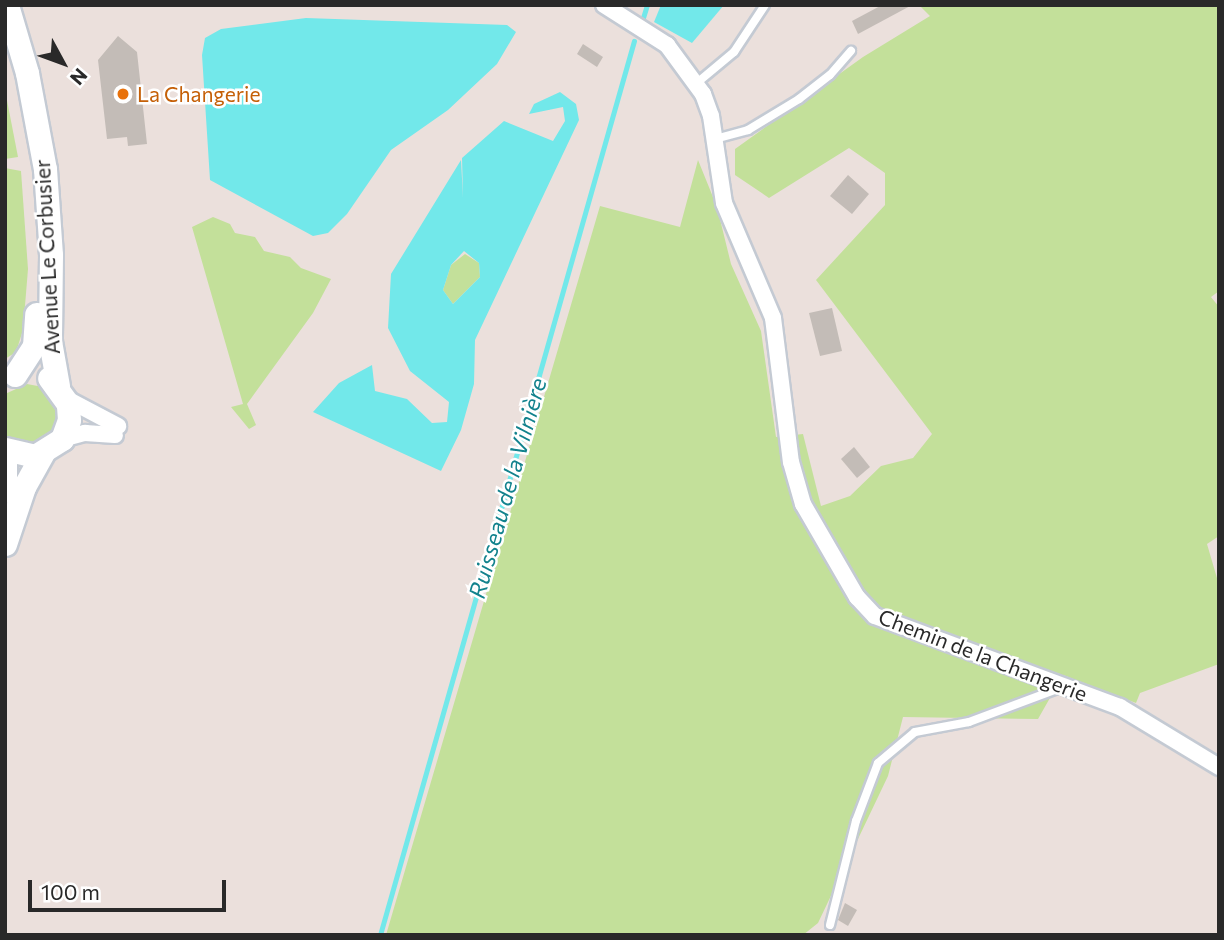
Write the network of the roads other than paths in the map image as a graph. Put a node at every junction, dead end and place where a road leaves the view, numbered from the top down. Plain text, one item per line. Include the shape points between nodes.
1 (6, 5) edge
2 (604, 5) edge
3 (765, 5) edge
4 (5, 48) edge
5 (851, 51) dead end
6 (698, 82) junction
7 (715, 139) junction
8 (10, 378) edge
9 (63, 393) junction
10 (62, 439) junction
11 (5, 449) edge
12 (43, 453) junction
13 (5, 463) edge
14 (5, 491) edge
15 (5, 544) edge
16 (1060, 688) junction
17 (1219, 767) edge
18 (830, 925) dead end

1 - 9 street, Avenue Le Corbusier via 27,73 45,169 50,341
2 - 6 street, Chemin de la Changerie via 667,45
3 - 6 lane via 734,52
4 - 8 street, Avenue Le Corbusier via 24,122 37,236 34,346
5 - 7 lane via 799,99 748,131
6 - 7 street, Chemin de la Changerie
7 - 16 street, Chemin de la Changerie via 724,204 772,318 803,504 841,572 874,616 997,659
8 - 9 street via 41,375
9 - 10 street, Avenue Le Corbusier via 69,420
9 - 10 street via 116,430
10 - 12 street
11 - 12 street via 25,456
12 - 15 street via 24,487
13 - 14 street
16 - 17 street, Chemin de la Changerie via 1120,707
16 - 18 lane via 970,722 915,732 878,763 856,821

